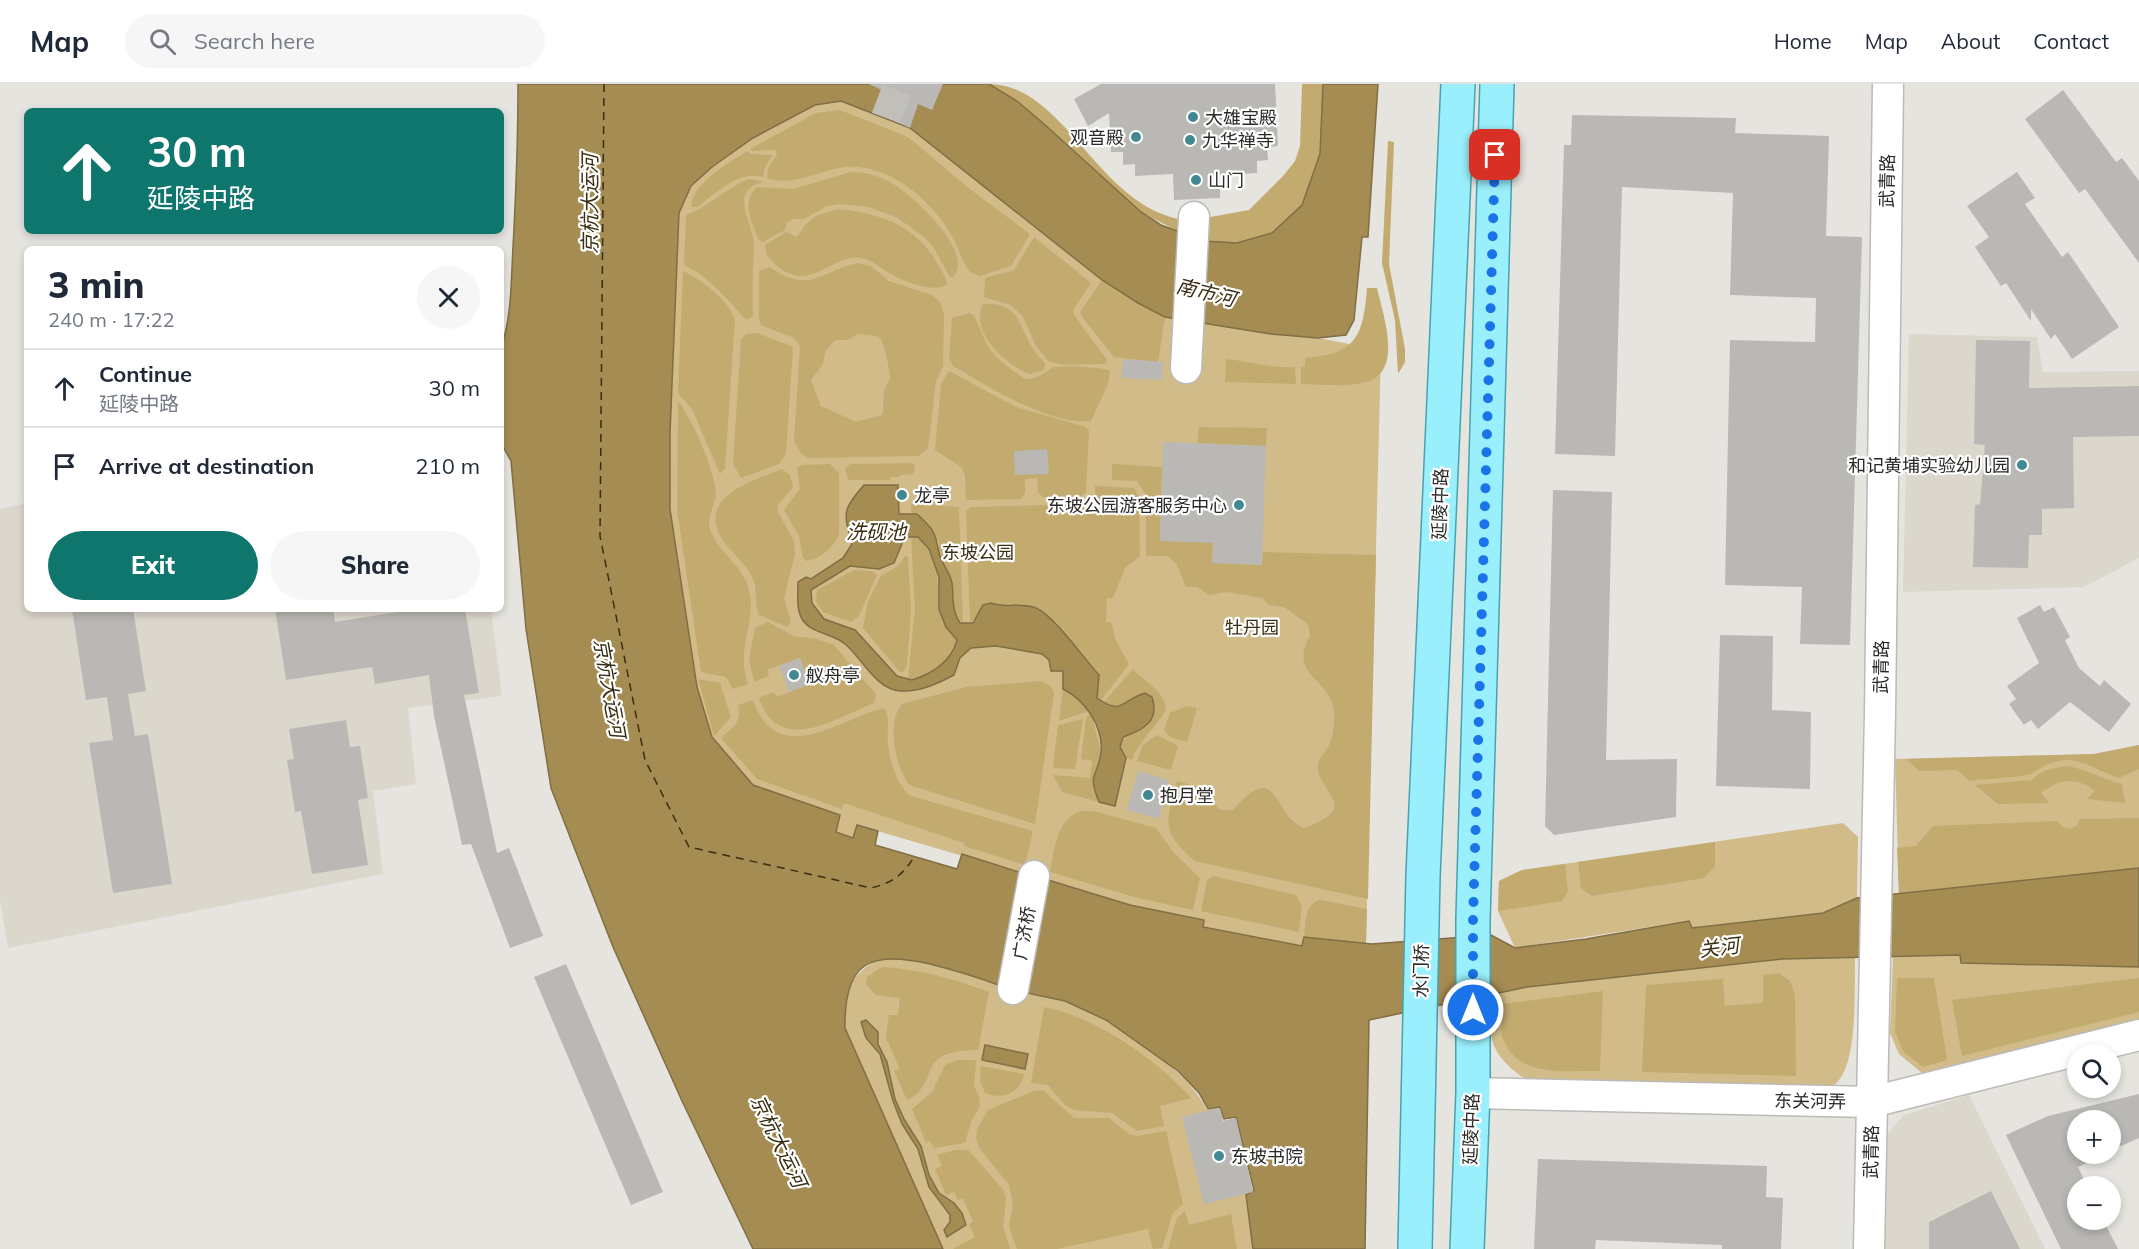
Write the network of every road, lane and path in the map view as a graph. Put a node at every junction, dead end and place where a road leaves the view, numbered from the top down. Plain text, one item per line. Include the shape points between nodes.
1 (1458, 84) edge
2 (1497, 84) edge
3 (1888, 84) edge
4 (1194, 218) dead end
5 (1186, 368) dead end
6 (1034, 876) dead end
7 (1422, 923) joint
8 (1013, 989) dead end
9 (2139, 1035) edge
10 (1473, 1093) junction
11 (1872, 1102) junction
12 (1415, 1249) edge
13 (1467, 1249) edge
14 (1869, 1249) edge

1 - 7 main road, 延陵中路
2 - 10 main road, 延陵中路 via 1473,919
3 - 11 street, 武青路
4 - 5 street
6 - 8 street, 广济桥
7 - 12 main road, 水门桥
9 - 11 street, 东关河弄
10 - 11 street, 东关河弄
10 - 13 main road, 延陵中路
11 - 14 street, 武青路

